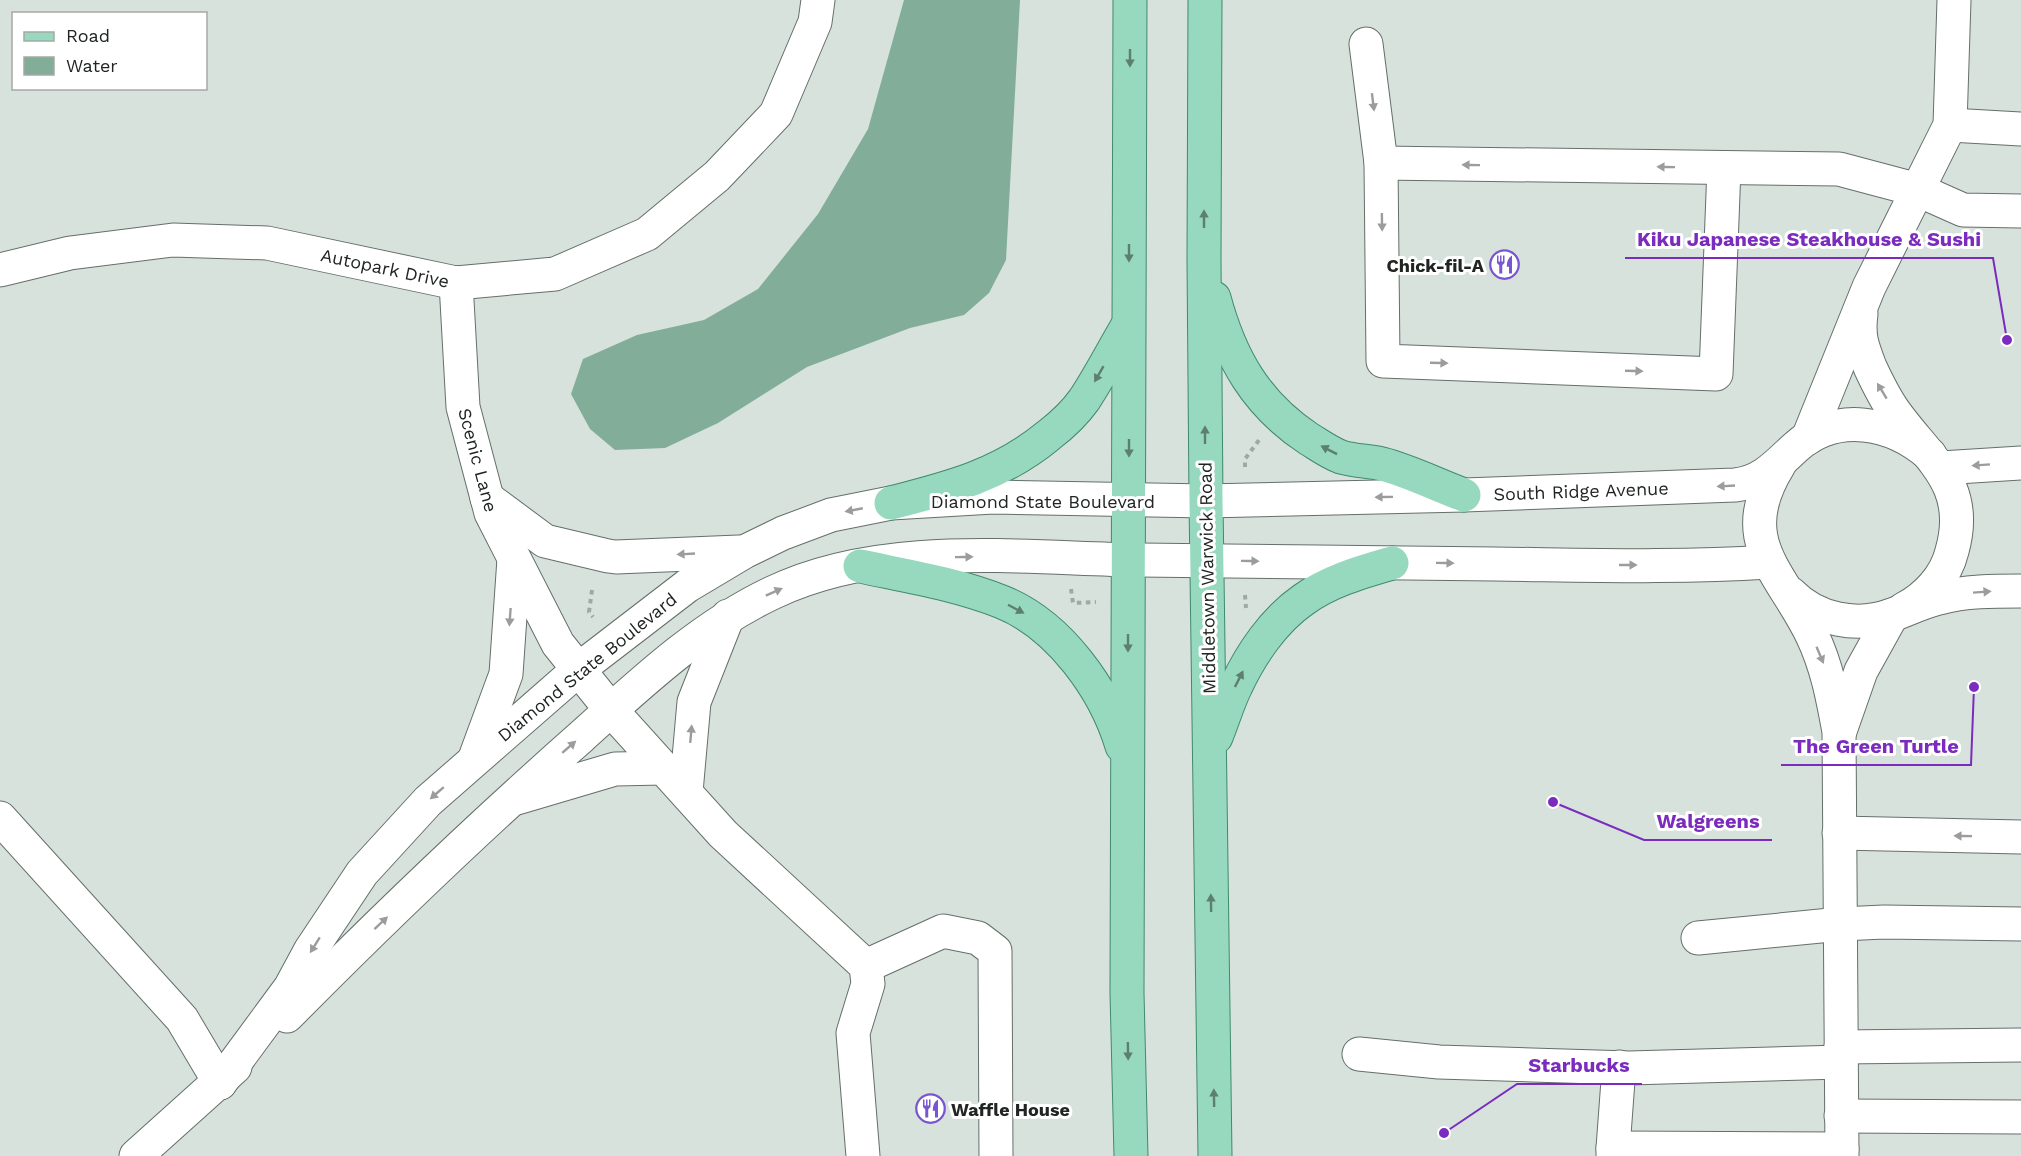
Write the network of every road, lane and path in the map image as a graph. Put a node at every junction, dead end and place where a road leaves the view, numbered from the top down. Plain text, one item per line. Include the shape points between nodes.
1 (818, 0) edge
2 (1130, 0) edge
3 (1206, 0) edge
4 (1954, 0) edge
5 (1366, 44) dead end
6 (1950, 125) junction
7 (2021, 129) edge
8 (1381, 164) junction
9 (1724, 168) junction
10 (1918, 190) junction
11 (2021, 211) edge
12 (1204, 260) junction
13 (0, 270) edge
14 (456, 284) junction
15 (1869, 287) junction
16 (1129, 323) junction
17 (1264, 432) dead end
18 (1808, 438) junction
19 (1935, 462) junction
20 (2021, 463) edge
21 (1779, 465) junction
22 (1245, 471) dead end
23 (1464, 495) junction
24 (487, 498) junction
25 (1128, 501) junction
26 (1206, 501) junction
27 (891, 503) junction
28 (744, 552) junction
29 (514, 559) junction
30 (1128, 560) junction
31 (1207, 560) junction
32 (1392, 563) junction
33 (860, 566) junction
34 (1775, 574) junction
35 (1071, 584) dead end
36 (592, 590) dead end
37 (2021, 591) edge
38 (1096, 602) dead end
39 (1898, 612) junction
40 (728, 616) junction
41 (595, 619) dead end
42 (579, 669) junction
43 (611, 710) junction
44 (1839, 732) junction
45 (1209, 752) junction
46 (474, 761) junction
47 (664, 768) junction
48 (1128, 772) junction
49 (686, 792) junction
50 (513, 799) junction
51 (0, 818) edge
52 (1839, 833) junction
53 (2021, 837) edge
54 (1841, 924) junction
55 (2021, 924) edge
56 (1698, 938) dead end
57 (866, 966) junction
58 (2021, 1045) edge
59 (1359, 1054) dead end
60 (1841, 1055) junction
61 (1618, 1067) junction
62 (220, 1083) junction
63 (1841, 1116) junction
64 (2021, 1117) edge
65 (1613, 1152) edge
66 (1842, 1153) edge
67 (136, 1156) edge
68 (863, 1156) edge
69 (996, 1156) edge
70 (1131, 1156) edge
71 (1215, 1156) edge

1 - 14 street, Autopark Drive via 815,22 776,114 717,176 647,234 555,274
2 -> 16 main road
12 -> 3 main road, Middletown Warwick Road
4 - 6 street
5 -> 8 street
6 - 7 street
6 - 10 street
9 -> 8 street
8 -> 9 street via 1383,361 1716,374
9 - 10 street via 1839,169
10 - 11 street via 1963,210
10 - 15 street
23 -> 12 main road via 1384,465 1341,457 1280,418 1238,364 1223,330
26 -> 12 main road, Middletown Warwick Road
13 - 14 street, Autopark Drive via 70,253 173,240 267,243
14 - 24 street, Scenic Lane via 463,407
15 - 18 street
19 -> 15 street via 1894,411 1867,358 1859,336
16 -> 25 main road
16 -> 27 main road via 1084,400 1066,422 1039,444 1008,465 980,477
17 - 22 path via 1245,459
18 - 19 street, South Ridge Avenue via 1838,427 1874,426 1902,434
18 - 21 street, South Ridge Avenue
20 -> 19 street
19 - 39 street via 1955,502 1955,542 1936,582 1922,597
21 -> 23 street, South Ridge Avenue via 1757,480 1736,485
21 - 34 street via 1767,486 1760,516 1762,542
23 -> 26 street, South Ridge Avenue
28 -> 24 street via 616,557 545,541
24 - 29 street, Scenic Lane
25 - 26 street, Diamond State Boulevard
25 - 27 street, Diamond State Boulevard via 993,497
25 - 30 main road
26 - 31 main road, Middletown Warwick Road
27 -> 28 street, Diamond State Boulevard via 831,514
28 - 42 street, Diamond State Boulevard via 687,586
29 - 42 street, Scenic Lane via 558,644
29 -> 46 street via 506,674
30 - 31 street
33 -> 30 street, Diamond State Boulevard via 907,558 1028,556
30 -> 48 main road
31 -> 32 street
31 - 45 main road, Middletown Warwick Road
32 -> 34 street via 1722,565
45 -> 32 main road via 1234,688 1278,623 1302,600 1326,586
40 -> 33 street, Diamond State Boulevard via 775,591 818,575
33 -> 48 main road via 975,592 1037,622 1084,669 1101,695 1116,725
34 - 39 street via 1808,607 1835,618 1864,621
34 -> 44 street via 1812,635 1826,667
35 - 38 path via 1073,603
36 - 41 path via 589,612
39 -> 37 street via 1940,597
39 - 44 street via 1861,670
40 - 43 street, Diamond State Boulevard
49 -> 40 street via 694,702
42 - 43 street, Scenic Lane
42 - 46 street, Diamond State Boulevard
43 - 47 street, Scenic Lane
50 -> 43 street, Diamond State Boulevard
44 - 52 street
71 -> 45 main road, Middletown Warwick Road
46 -> 62 street, Diamond State Boulevard via 428,801 362,873 290,988
47 - 49 street, Scenic Lane
47 - 50 street via 615,769
48 -> 70 main road
49 - 57 street, Scenic Lane via 723,834
62 -> 50 street, Diamond State Boulevard via 349,953
51 - 62 street via 182,1019
53 -> 52 street
52 - 54 street
54 - 55 street
54 - 56 street
54 - 60 street
57 - 68 street via 868,984 853,1033
57 - 69 street via 943,931 978,938 995,951
58 - 60 street
59 - 61 street via 1439,1062
60 - 61 street
60 - 63 street
61 - 65 street
62 - 67 street, Diamond State Boulevard
63 - 64 street
63 - 66 street
65 - 66 street

